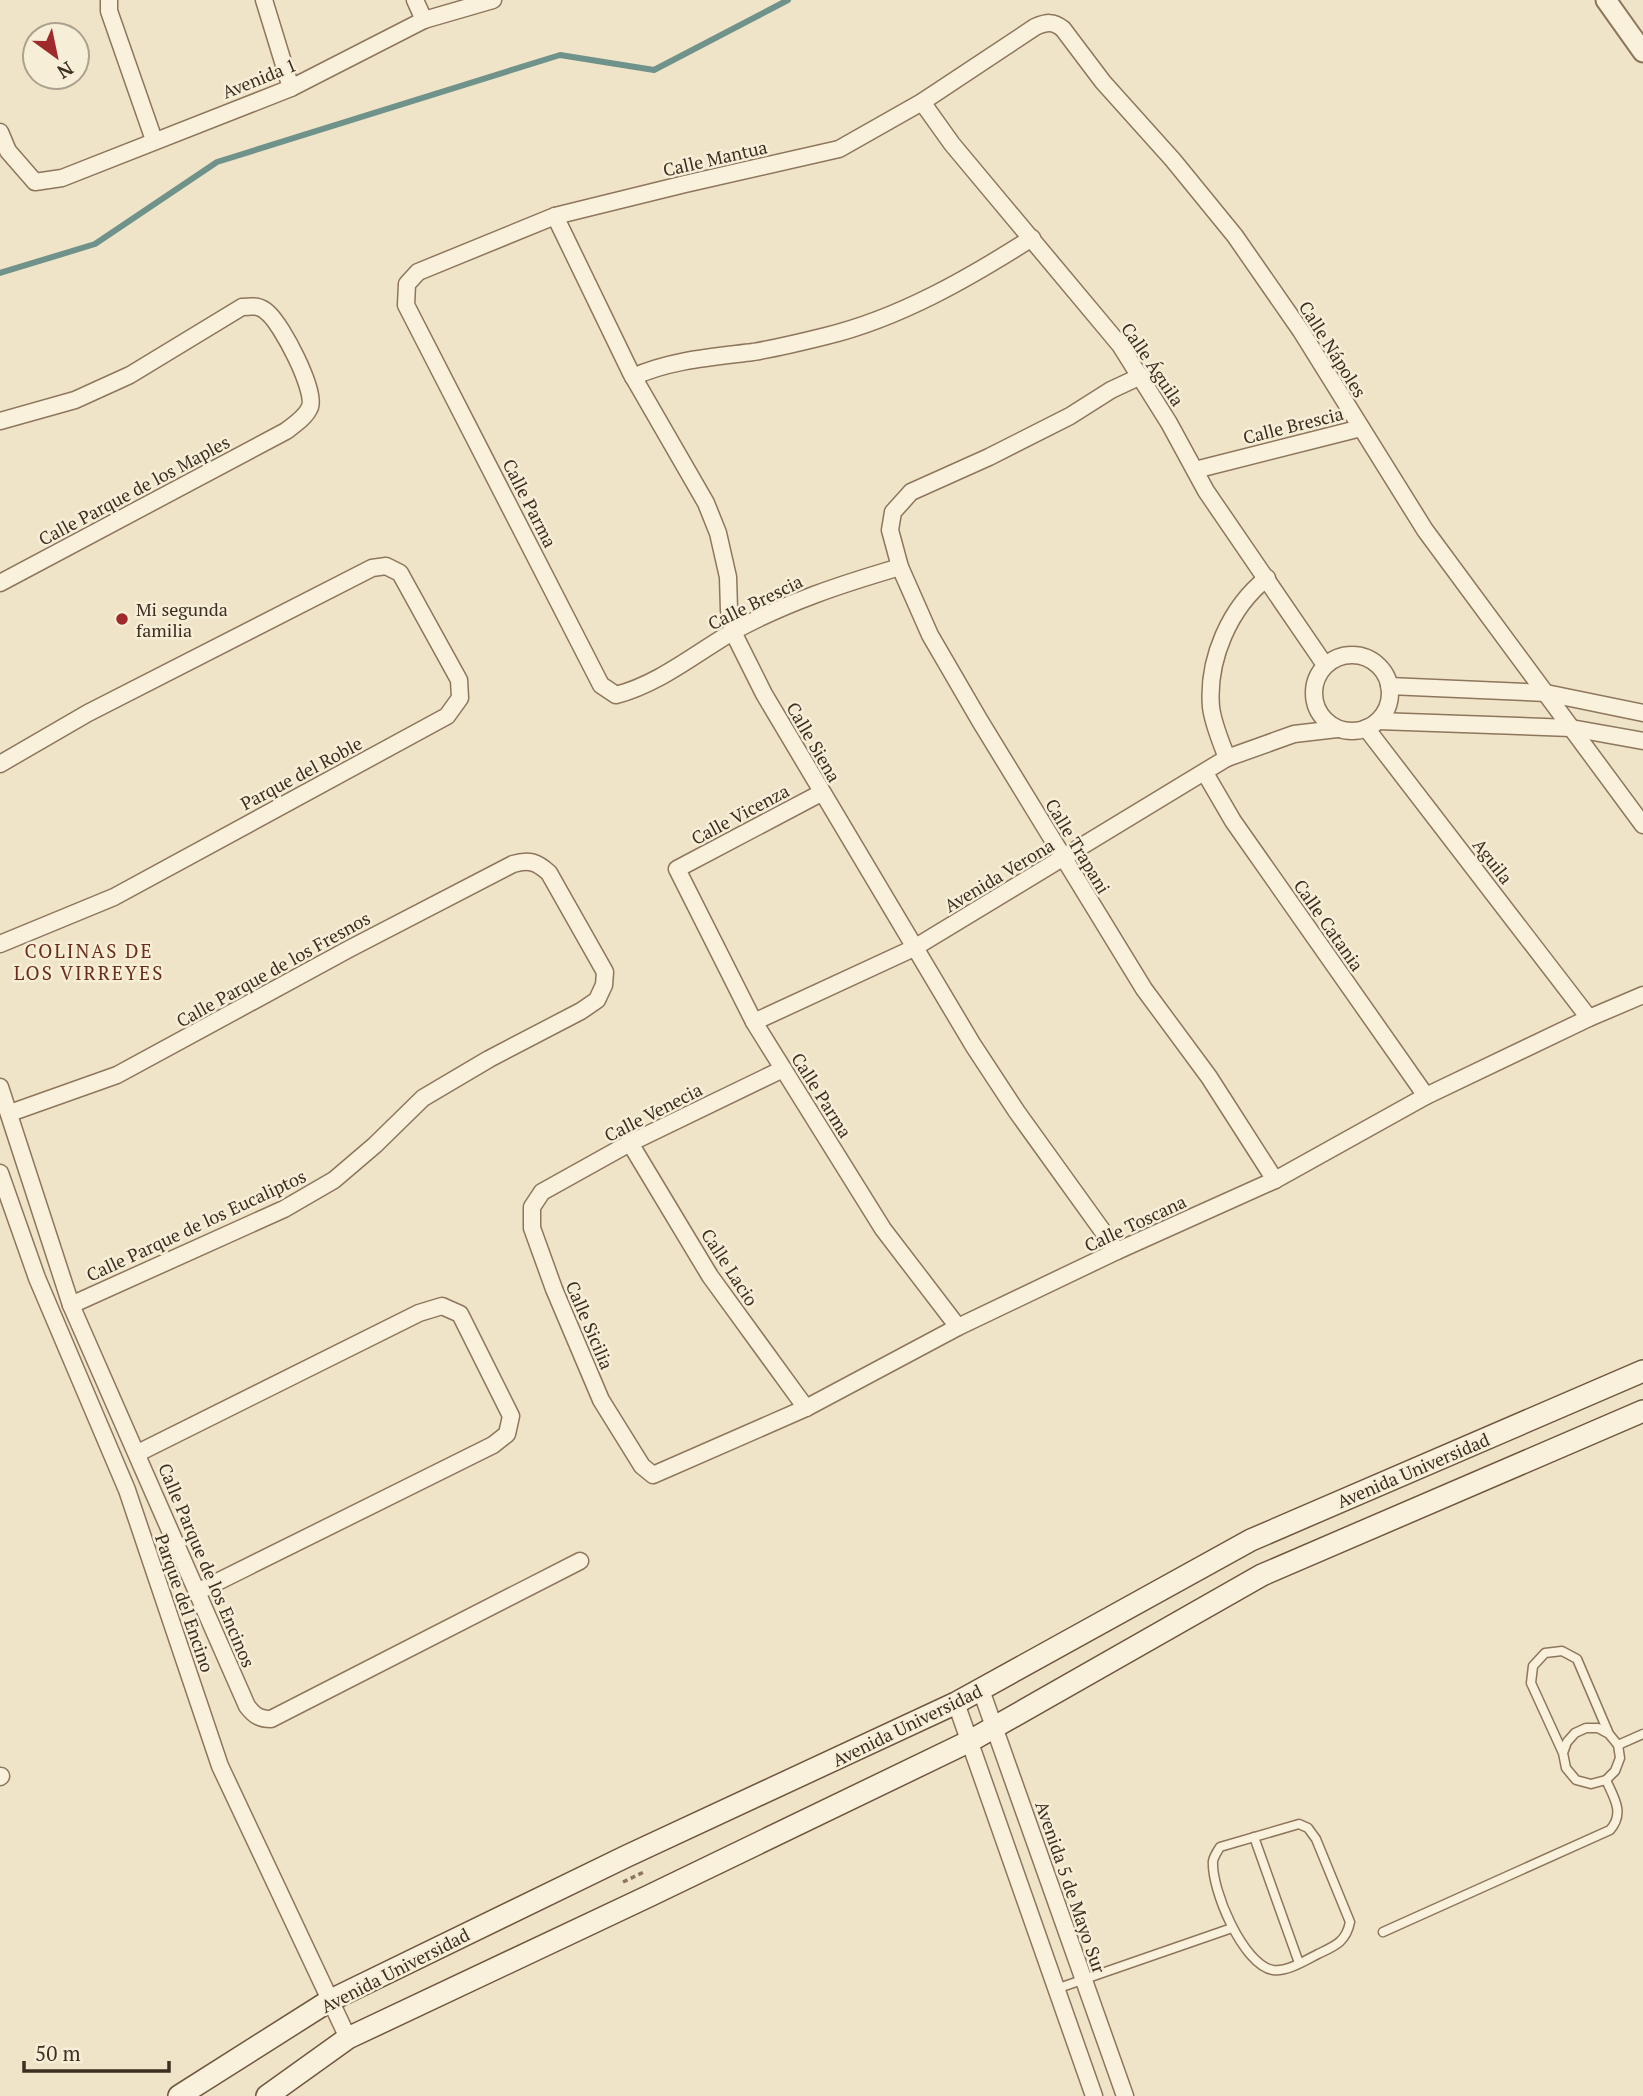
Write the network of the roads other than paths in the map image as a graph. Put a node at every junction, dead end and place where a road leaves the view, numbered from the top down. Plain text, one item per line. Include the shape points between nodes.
1 (109, 0) edge
2 (264, 0) edge
3 (415, 0) edge
4 (493, 0) edge
5 (1606, 0) edge
6 (424, 20) junction
7 (1035, 27) joint
8 (1643, 52) edge
9 (291, 88) junction
10 (922, 102) junction
11 (0, 132) edge
12 (154, 140) junction
13 (555, 216) junction
14 (1032, 238) junction
15 (406, 304) joint
16 (1141, 376) junction
17 (633, 377) junction
18 (0, 421) edge
19 (1361, 428) junction
20 (1195, 470) junction
21 (900, 567) junction
22 (1268, 578) junction
23 (0, 583) edge
24 (733, 632) junction
25 (1325, 665) junction
26 (1389, 686) junction
27 (636, 690) joint
28 (1546, 693) junction
29 (1318, 712) junction
30 (1643, 713) edge
31 (1372, 724) junction
32 (1571, 728) junction
33 (1337, 729) junction
34 (1294, 734) junction
35 (1643, 741) edge
36 (1227, 758) junction
37 (0, 764) edge
38 (1205, 772) junction
39 (821, 793) junction
40 (1643, 825) edge
41 (1063, 859) junction
42 (677, 869) joint
43 (549, 873) joint
44 (0, 944) edge
45 (914, 948) junction
46 (1643, 995) edge
47 (1590, 1018) junction
48 (754, 1022) junction
49 (783, 1069) junction
50 (0, 1087) edge
51 (1426, 1096) junction
52 (10, 1114) junction
53 (630, 1143) junction
54 (0, 1173) edge
55 (1275, 1180) junction
56 (542, 1192) joint
57 (1117, 1251) junction
58 (71, 1305) junction
59 (958, 1327) junction
60 (1643, 1371) edge
61 (806, 1408) junction
62 (1643, 1411) edge
63 (138, 1453) junction
64 (642, 1466) joint
65 (580, 1561) dead end
66 (197, 1592) junction
67 (981, 1690) junction
68 (956, 1703) junction
69 (994, 1727) junction
70 (1609, 1734) junction
71 (1643, 1734) edge
72 (970, 1741) junction
73 (1618, 1745) junction
74 (1563, 1754) junction
75 (1606, 1780) junction
76 (1254, 1837) junction
77 (1232, 1928) junction
78 (1383, 1932) dead end
79 (1299, 1963) junction
80 (1083, 1978) junction
81 (1056, 1989) junction
82 (329, 2001) junction
83 (348, 2038) junction
84 (179, 2096) edge
85 (267, 2096) edge
86 (1094, 2096) edge
87 (1125, 2096) edge

1 - 12 street
2 - 9 street
3 - 6 street
4 - 6 street, Avenida 1
5 - 8 street
6 - 9 street, Avenida 1
7 - 10 street, Calle Mantua
7 - 19 street, Calle Nápoles via 1048,22 1063,29 1235,236
9 - 12 street, Avenida 1
10 - 13 street, Calle Mantua via 839,149
10 - 14 street, Calle Águila
11 - 12 street, Avenida 1 via 8,151 35,182 62,178
13 - 15 street, Calle Mantua via 418,272 407,284
13 - 17 street, Calle Siena
14 - 16 street, Calle Águila
14 - 17 street via 937,293 869,322 830,335 660,367
15 - 27 street, Calle Parma via 601,685 616,695
16 - 20 street, Calle Águila
16 - 21 street, Calle Trapani via 989,457 911,492 892,512 890,530
17 - 24 street, Calle Siena via 706,503 718,533
18 - 23 street, Calle Parque de los Maples via 75,400 130,375 242,307 256,305 276,323 311,394 310,408 286,431
19 - 20 street, Calle Brescia
19 - 28 street, Calle Nápoles via 1425,530
20 - 22 street, Calle Águila
21 - 24 street, Calle Brescia via 805,597
21 - 41 street, Calle Trapani via 930,635
22 - 25 street, Calle Águila
22 - 36 street via 1251,591 1235,614 1214,666 1211,707
24 - 27 street, Calle Brescia
24 - 39 street, Calle Siena
25 - 26 street via 1358,655 1379,665
25 - 29 street via 1314,687
26 - 28 street
26 - 31 street via 1385,711
28 - 30 street
28 - 32 street, Calle Nápoles
29 - 33 street
29 - 34 street
31 - 32 street
31 - 33 street
31 - 47 street, Aguila
32 - 35 street
32 - 40 street, Calle Nápoles
33 - 34 street, Avenida Verona
34 - 36 street, Avenida Verona
36 - 38 street, Avenida Verona
37 - 44 street, Parque del Roble via 88,713 372,568 386,566 400,573 459,680 460,698 447,716 114,897
38 - 41 street, Avenida Verona
38 - 51 street, Calle Catania via 1233,821
39 - 42 street, Calle Vicenza
39 - 45 street, Calle Siena
41 - 45 street, Avenida Verona
41 - 55 street, Calle Trapani via 1144,989 1209,1077
42 - 48 street, Calle Parma
43 - 52 street, Calle Parque de los Fresnos via 527,860 513,864 117,1075
43 - 58 street, Calle Parque de los Eucaliptos via 605,972 597,1000 423,1098 334,1180 284,1209
45 - 48 street, Avenida Verona
45 - 57 street, Calle Siena via 1017,1112
46 - 47 street, Calle Toscana
47 - 51 street, Calle Toscana
48 - 49 street, Calle Parma
49 - 53 street, Calle Venecia
49 - 59 street, Calle Parma via 883,1228
50 - 52 street, Calle Parque de los Encinos
51 - 55 street, Calle Toscana
52 - 58 street, Calle Parque de los Encinos
53 - 56 street, Calle Venecia
53 - 61 street, Calle Lacio via 710,1276
54 - 82 street, Parque del Encino via 37,1278 127,1490 220,1766
55 - 57 street, Calle Toscana
56 - 64 street, Calle Sicilia via 532,1207 532,1228 554,1289 601,1400
57 - 59 street, Calle Toscana
58 - 63 street, Calle Parque de los Encinos
59 - 61 street, Calle Toscana
60 - 67 main road, Avenida Universidad via 1251,1540
61 - 64 street, Calle Toscana via 660,1473 653,1475
62 - 69 main road, Avenida Universidad via 1262,1575
63 - 66 street, Calle Parque de los Encinos
63 - 66 street via 419,1312 442,1306 460,1314 510,1416 507,1434 493,1445
65 - 66 street, Calle Parque de los Encinos via 271,1719 261,1719 247,1706
67 - 68 main road, Avenida Universidad
67 - 69 street, Avenida 5 de Mayo Sur
68 - 72 street
68 - 82 main road, Avenida Universidad
69 - 72 main road, Avenida Universidad
69 - 80 street, Avenida 5 de Mayo Sur
70 - 73 lane
70 - 74 lane via 1586,1728 1567,1742
70 - 74 lane via 1577,1660 1562,1651 1545,1653 1533,1666 1531,1683
71 - 73 lane
72 - 81 street
72 - 83 main road, Avenida Universidad
73 - 75 lane via 1620,1758
74 - 75 lane via 1566,1768 1576,1780 1591,1784
75 - 78 lane via 1619,1813 1610,1830
76 - 77 lane via 1220,1847 1213,1858 1213,1875
76 - 79 lane
76 - 79 lane via 1299,1824 1308,1828 1350,1922 1340,1944
77 - 79 lane via 1264,1968 1276,1971
77 - 80 lane
80 - 81 lane
80 - 87 street, Avenida 5 de Mayo Sur
81 - 86 street
82 - 83 street, Parque del Encino
82 - 84 main road, Avenida Universidad
83 - 85 main road, Avenida Universidad

